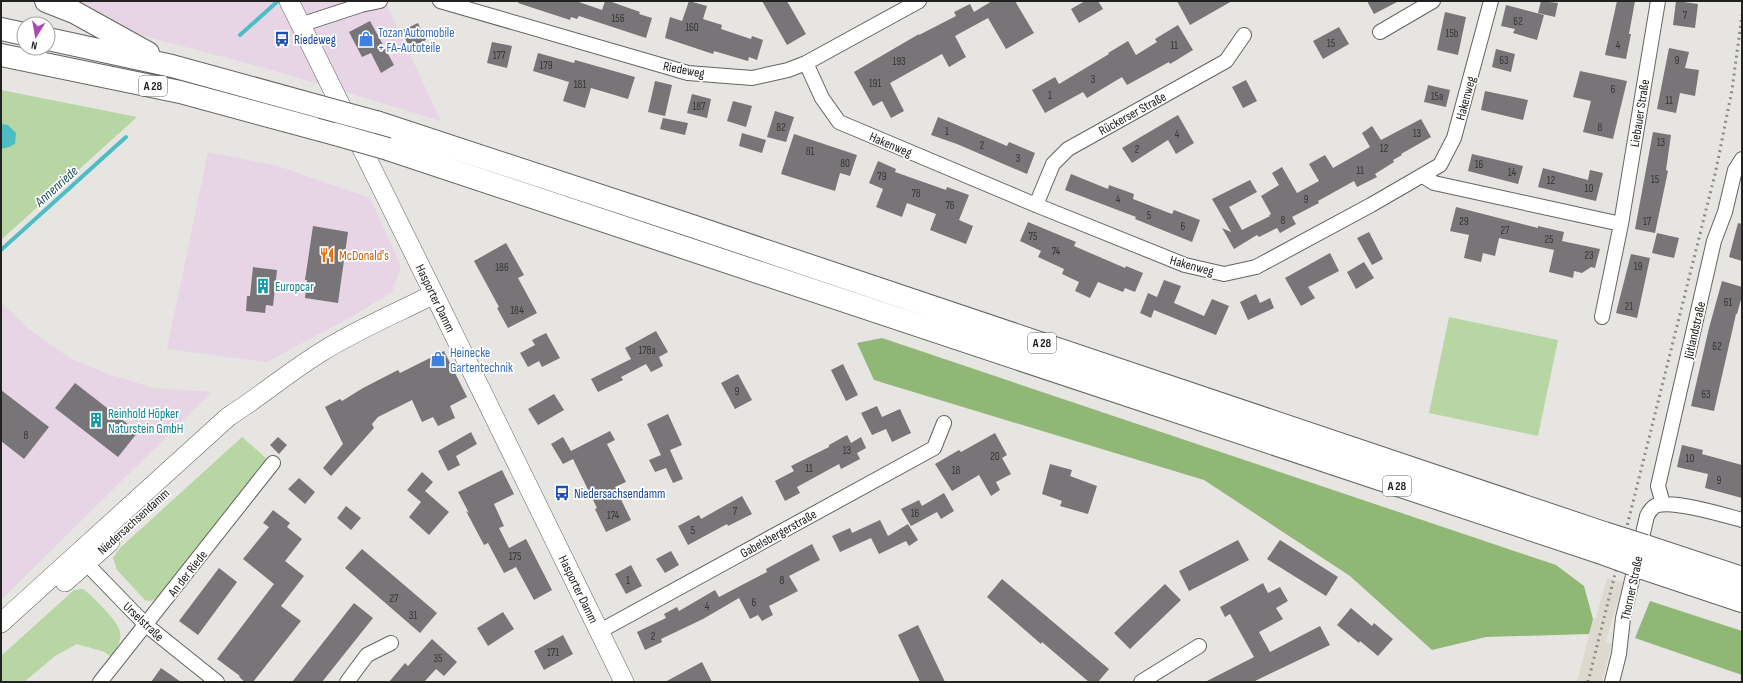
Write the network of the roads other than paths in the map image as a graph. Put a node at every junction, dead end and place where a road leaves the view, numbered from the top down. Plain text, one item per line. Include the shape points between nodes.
1 (46, 1) edge
2 (288, 1) edge
3 (380, 1) edge
4 (440, 1) edge
5 (920, 1) edge
6 (1433, 1) edge
7 (1491, 1) edge
8 (1658, 1) edge
9 (300, 25) junction
10 (1, 29) edge
11 (16, 32) edge
12 (1380, 32) dead end
13 (1244, 35) dead end
14 (56, 41) edge
15 (1, 55) edge
16 (25, 59) junction
17 (1, 60) edge
18 (806, 63) junction
19 (172, 66) junction
20 (1742, 159) edge
21 (1423, 176) junction
22 (1036, 205) junction
23 (1621, 224) junction
24 (434, 294) junction
25 (1602, 317) dead end
26 (944, 423) dead end
27 (273, 463) dead end
28 (1663, 504) junction
29 (1742, 520) edge
30 (1602, 543) junction
31 (1643, 557) junction
32 (81, 559) junction
33 (1742, 578) edge
34 (1742, 601) edge
35 (1, 623) edge
36 (146, 625) junction
37 (600, 631) junction
38 (1, 635) edge
39 (391, 643) dead end
40 (1199, 646) dead end
41 (100, 682) edge
42 (217, 682) edge
43 (347, 682) edge
44 (624, 682) edge
45 (1141, 682) edge
46 (1612, 682) edge

1 - 19 highway via 74,12
2 - 9 main road, Hasporter Damm
3 - 9 street via 323,16
4 - 18 street, Riedeweg via 688,73 752,78
5 - 18 street, Riedeweg
6 - 12 street
7 - 21 street, Hakenweg via 1454,138 1440,165
8 - 23 street, Liebauer Straße
9 - 24 main road, Hasporter Damm
10 - 11 highway
13 - 22 street, Rückerser Straße via 1226,60 1068,149 1053,164
14 - 19 highway, A 28
15 - 16 highway, A 28
16 - 17 highway
16 - 30 highway, A 28, bridge via 180,92 388,149
18 - 22 street, Hakenweg via 822,98 839,122
19 - 30 highway, A 28, bridge via 376,122 686,224
20 - 28 street, Jütlandstraße via 1735,170 1714,241 1658,486
21 - 22 street, Hakenweg via 1256,267 1224,274 1185,266
21 - 23 street via 1434,183
23 - 25 street, Liebauer Straße
24 - 32 main road, Niedersachsendamm via 324,350 228,417
24 - 37 main road, Hasporter Damm
26 - 37 street, Gabelsbergerstraße via 934,448
27 - 36 street, An der Riede
28 - 29 street
28 - 46 street, Thorner Straße via 1654,507 1647,516 1623,618 1619,654
30 - 31 highway, A 28, bridge
31 - 33 highway, A 28
31 - 34 highway, A 28
32 - 35 main road, Niedersachsendamm
32 - 36 street, Urselstraße
32 - 38 main road, Niedersachsendamm via 21,621
36 - 41 street, An der Riede
36 - 42 street, Urselstraße
37 - 44 main road, Hasporter Damm
39 - 43 street via 367,655
40 - 45 street

